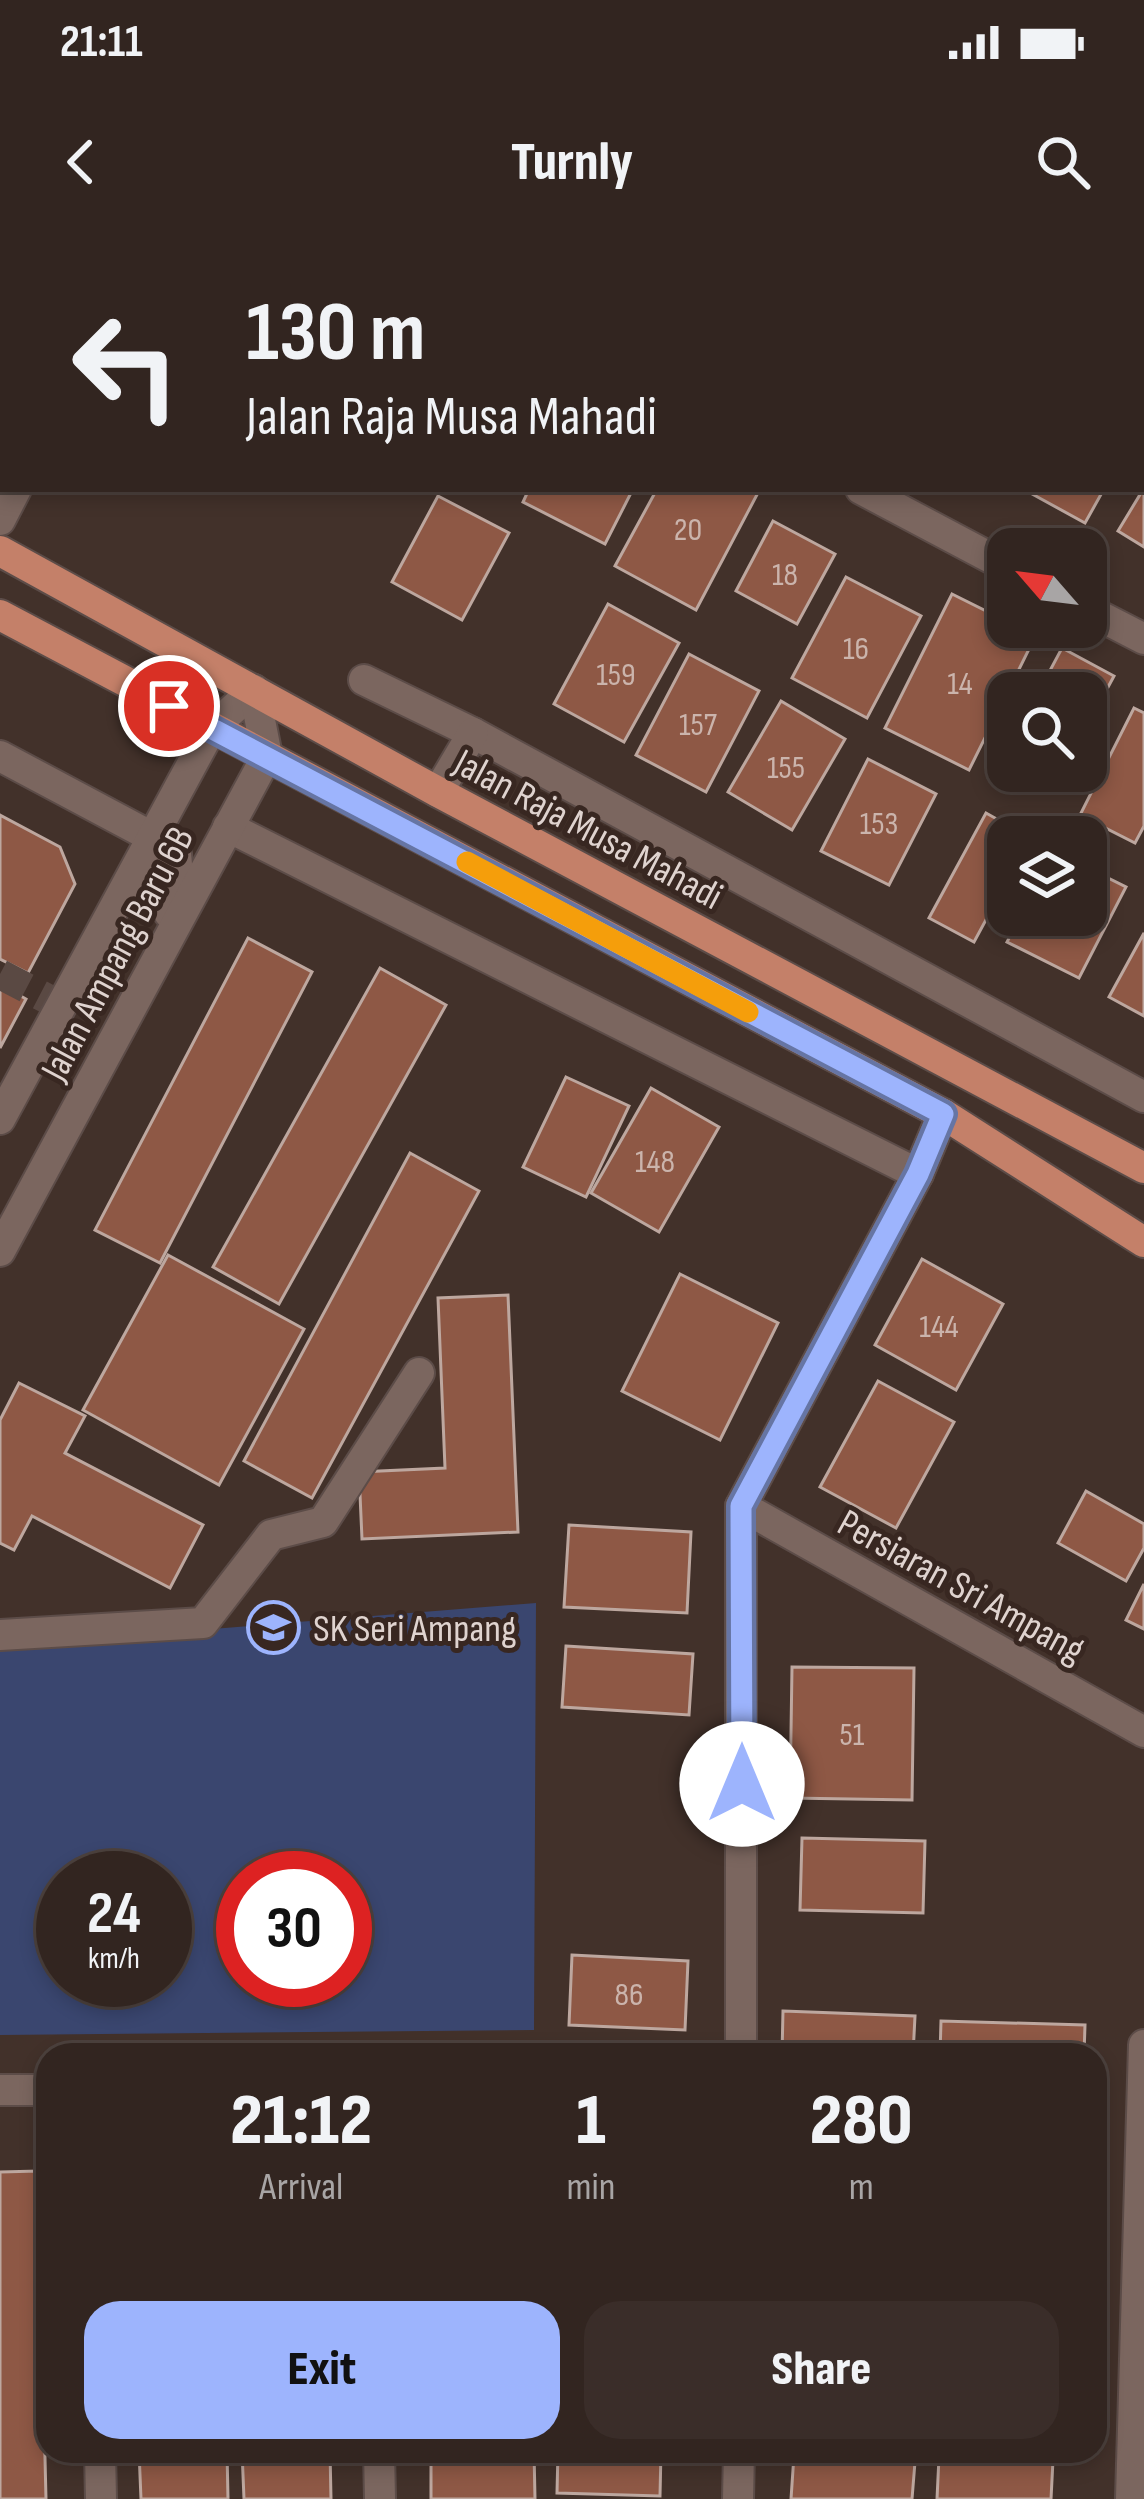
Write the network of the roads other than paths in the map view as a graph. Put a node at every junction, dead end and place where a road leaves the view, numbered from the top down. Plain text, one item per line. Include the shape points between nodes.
1 (14, 492) edge
2 (867, 492) edge
3 (0, 520) edge
4 (0, 551) edge
5 (987, 556) edge
6 (0, 615) edge
7 (1107, 620) edge
8 (1144, 639) edge
9 (364, 680) dead end
10 (254, 690) junction
11 (211, 729) junction
12 (473, 733) junction
13 (0, 756) edge
14 (267, 756) junction
15 (438, 792) junction
16 (228, 827) junction
17 (152, 837) junction
18 (137, 998) junction
19 (1144, 1097) edge
20 (943, 1114) junction
21 (0, 1119) edge
22 (1144, 1168) edge
23 (918, 1174) junction
24 (1144, 1222) edge
25 (1144, 1242) edge
26 (0, 1251) edge
27 (418, 1373) dead end
28 (741, 1506) junction
29 (0, 1635) edge
30 (1144, 1732) edge
31 (741, 2043) edge
32 (1144, 2044) edge
33 (0, 2090) edge
34 (36, 2090) edge
35 (100, 2463) edge
36 (379, 2463) edge
37 (739, 2463) edge
38 (101, 2499) edge
39 (380, 2499) edge
40 (739, 2499) edge
41 (1131, 2499) edge

1 - 3 street
2 - 5 street
4 - 10 main road, Jalan Raja Musa Mahadi
6 - 11 main road
7 - 8 street
9 - 12 street
10 - 11 street
10 - 14 street
10 - 15 main road, Jalan Raja Musa Mahadi
11 - 14 main road
11 - 17 street
12 - 15 street
12 - 19 street
13 - 17 street
14 - 16 street, Jalan Ampang Baru 6B
14 - 20 main road
15 - 22 main road, Jalan Raja Musa Mahadi
16 - 18 street, Jalan Ampang Baru 6B
16 - 23 street
17 - 18 street via 176,854 179,886
17 - 21 street
18 - 26 street, Jalan Ampang Baru 6B
20 - 23 street
20 - 24 main road
20 - 25 main road
23 - 28 street
27 - 29 street via 323,1522 271,1535 203,1623
28 - 30 street, Persiaran Sri Ampang
28 - 31 street
32 - 41 street
33 - 34 street
35 - 38 street
36 - 39 street
37 - 40 street

